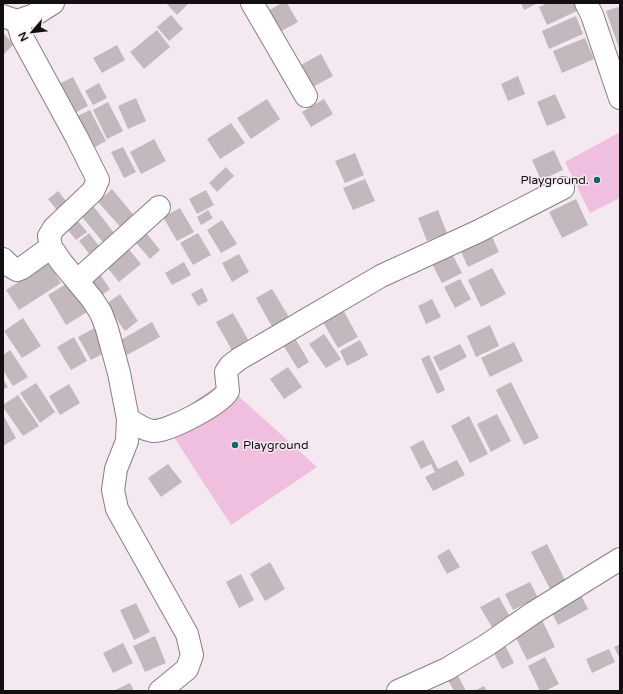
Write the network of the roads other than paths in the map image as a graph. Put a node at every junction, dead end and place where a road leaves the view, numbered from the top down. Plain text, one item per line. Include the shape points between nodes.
1 (53, 3) edge
2 (252, 3) edge
3 (586, 3) edge
4 (10, 18) edge
5 (306, 96) dead end
6 (620, 98) edge
7 (563, 188) dead end
8 (159, 207) dead end
9 (51, 247) junction
10 (8, 270) edge
11 (77, 281) junction
12 (128, 419) junction
13 (620, 559) edge
14 (160, 691) edge
15 (398, 691) edge

1 - 4 street via 34,15
2 - 5 street
3 - 6 street
4 - 9 street via 98,180 93,191 54,228 49,236
7 - 12 street via 479,231 381,276 239,359 226,372 228,391 216,402 180,424 165,430 152,431 143,429
8 - 11 street
9 - 10 street via 22,268
9 - 11 street
11 - 12 street via 92,298 107,329 120,373
12 - 14 street via 127,441 116,469 113,490 118,509 187,634 192,656 187,669
13 - 15 street via 447,669

